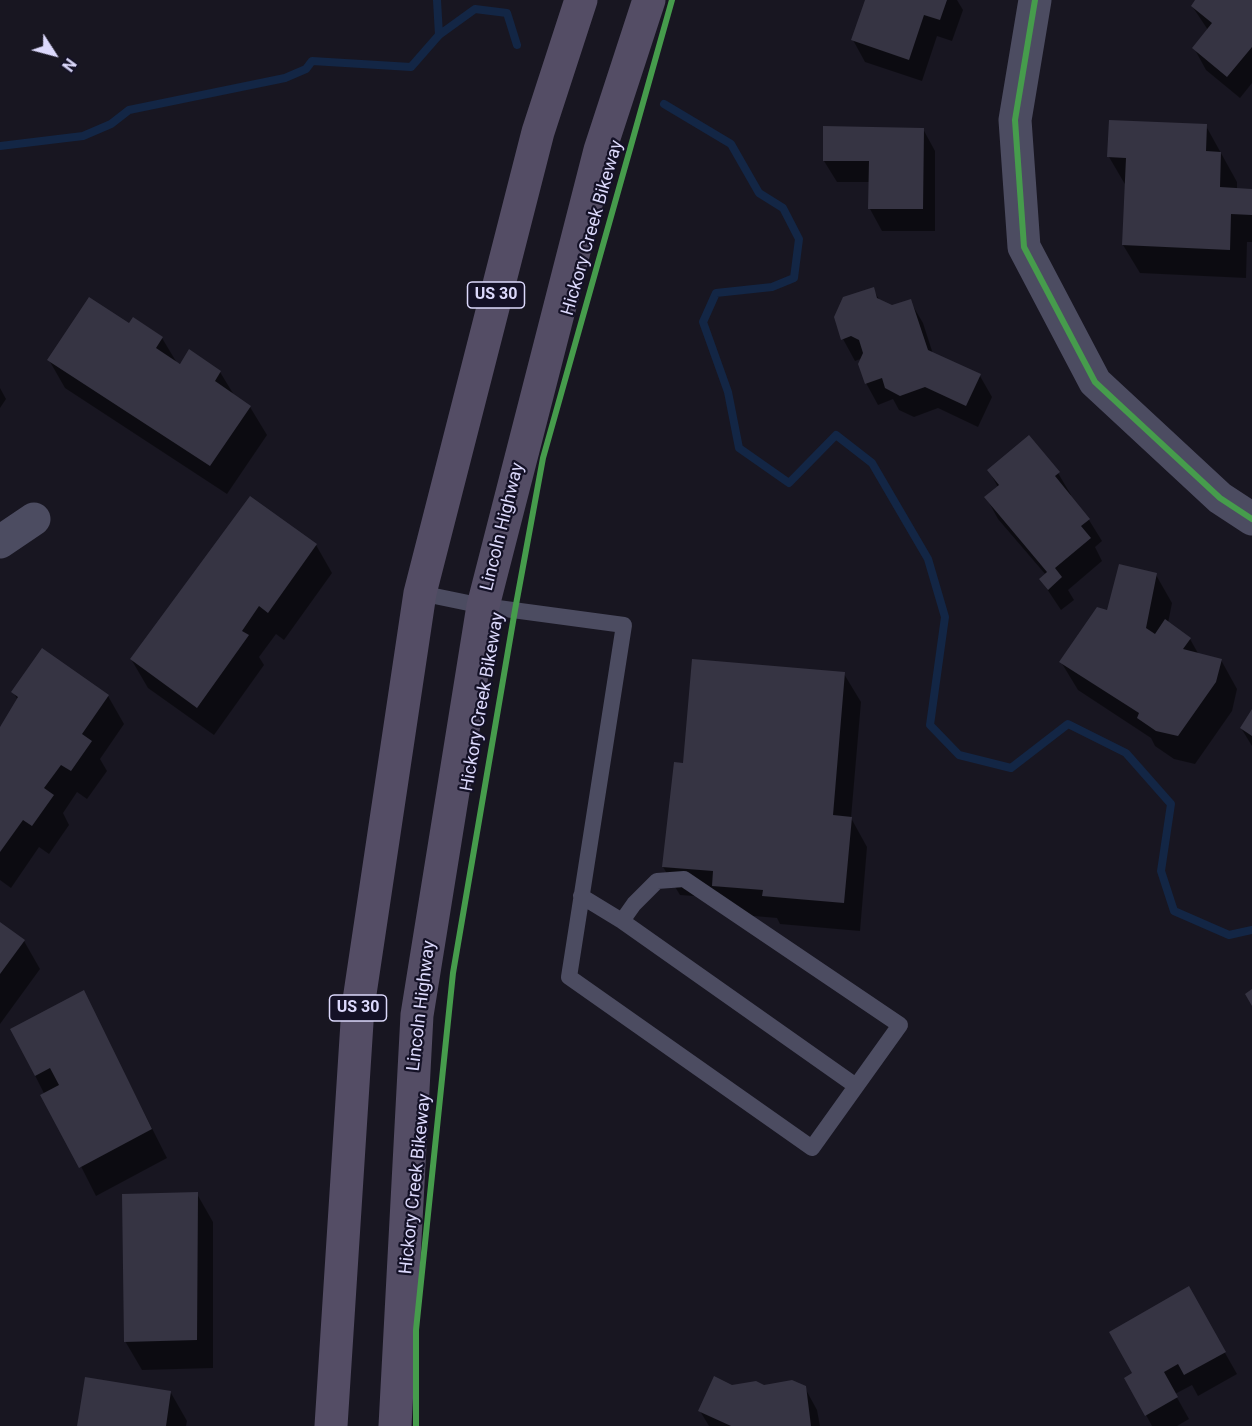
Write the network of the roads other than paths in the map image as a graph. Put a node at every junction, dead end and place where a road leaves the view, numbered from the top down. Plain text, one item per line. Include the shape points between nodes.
1 (581, 0) edge
2 (649, 0) edge
3 (1035, 0) edge
4 (34, 519) dead end
5 (1252, 519) edge
6 (0, 542) edge
7 (420, 593) junction
8 (483, 606) junction
9 (581, 896) junction
10 (622, 921) junction
11 (856, 1086) junction
12 (331, 1426) edge
13 (395, 1426) edge

1 - 7 main road, US 30 via 538,132
2 - 8 main road, Lincoln Highway via 600,150
3 - 5 street via 1015,120 1024,247 1095,382 1220,498
4 - 6 street
7 - 8 lane
7 - 12 main road, US 30 via 358,1007
8 - 9 lane via 624,625
8 - 13 main road, Lincoln Highway via 417,1015
9 - 10 lane
9 - 11 lane via 569,977 812,1148
10 - 11 lane
10 - 11 lane via 657,882 684,879 900,1025

